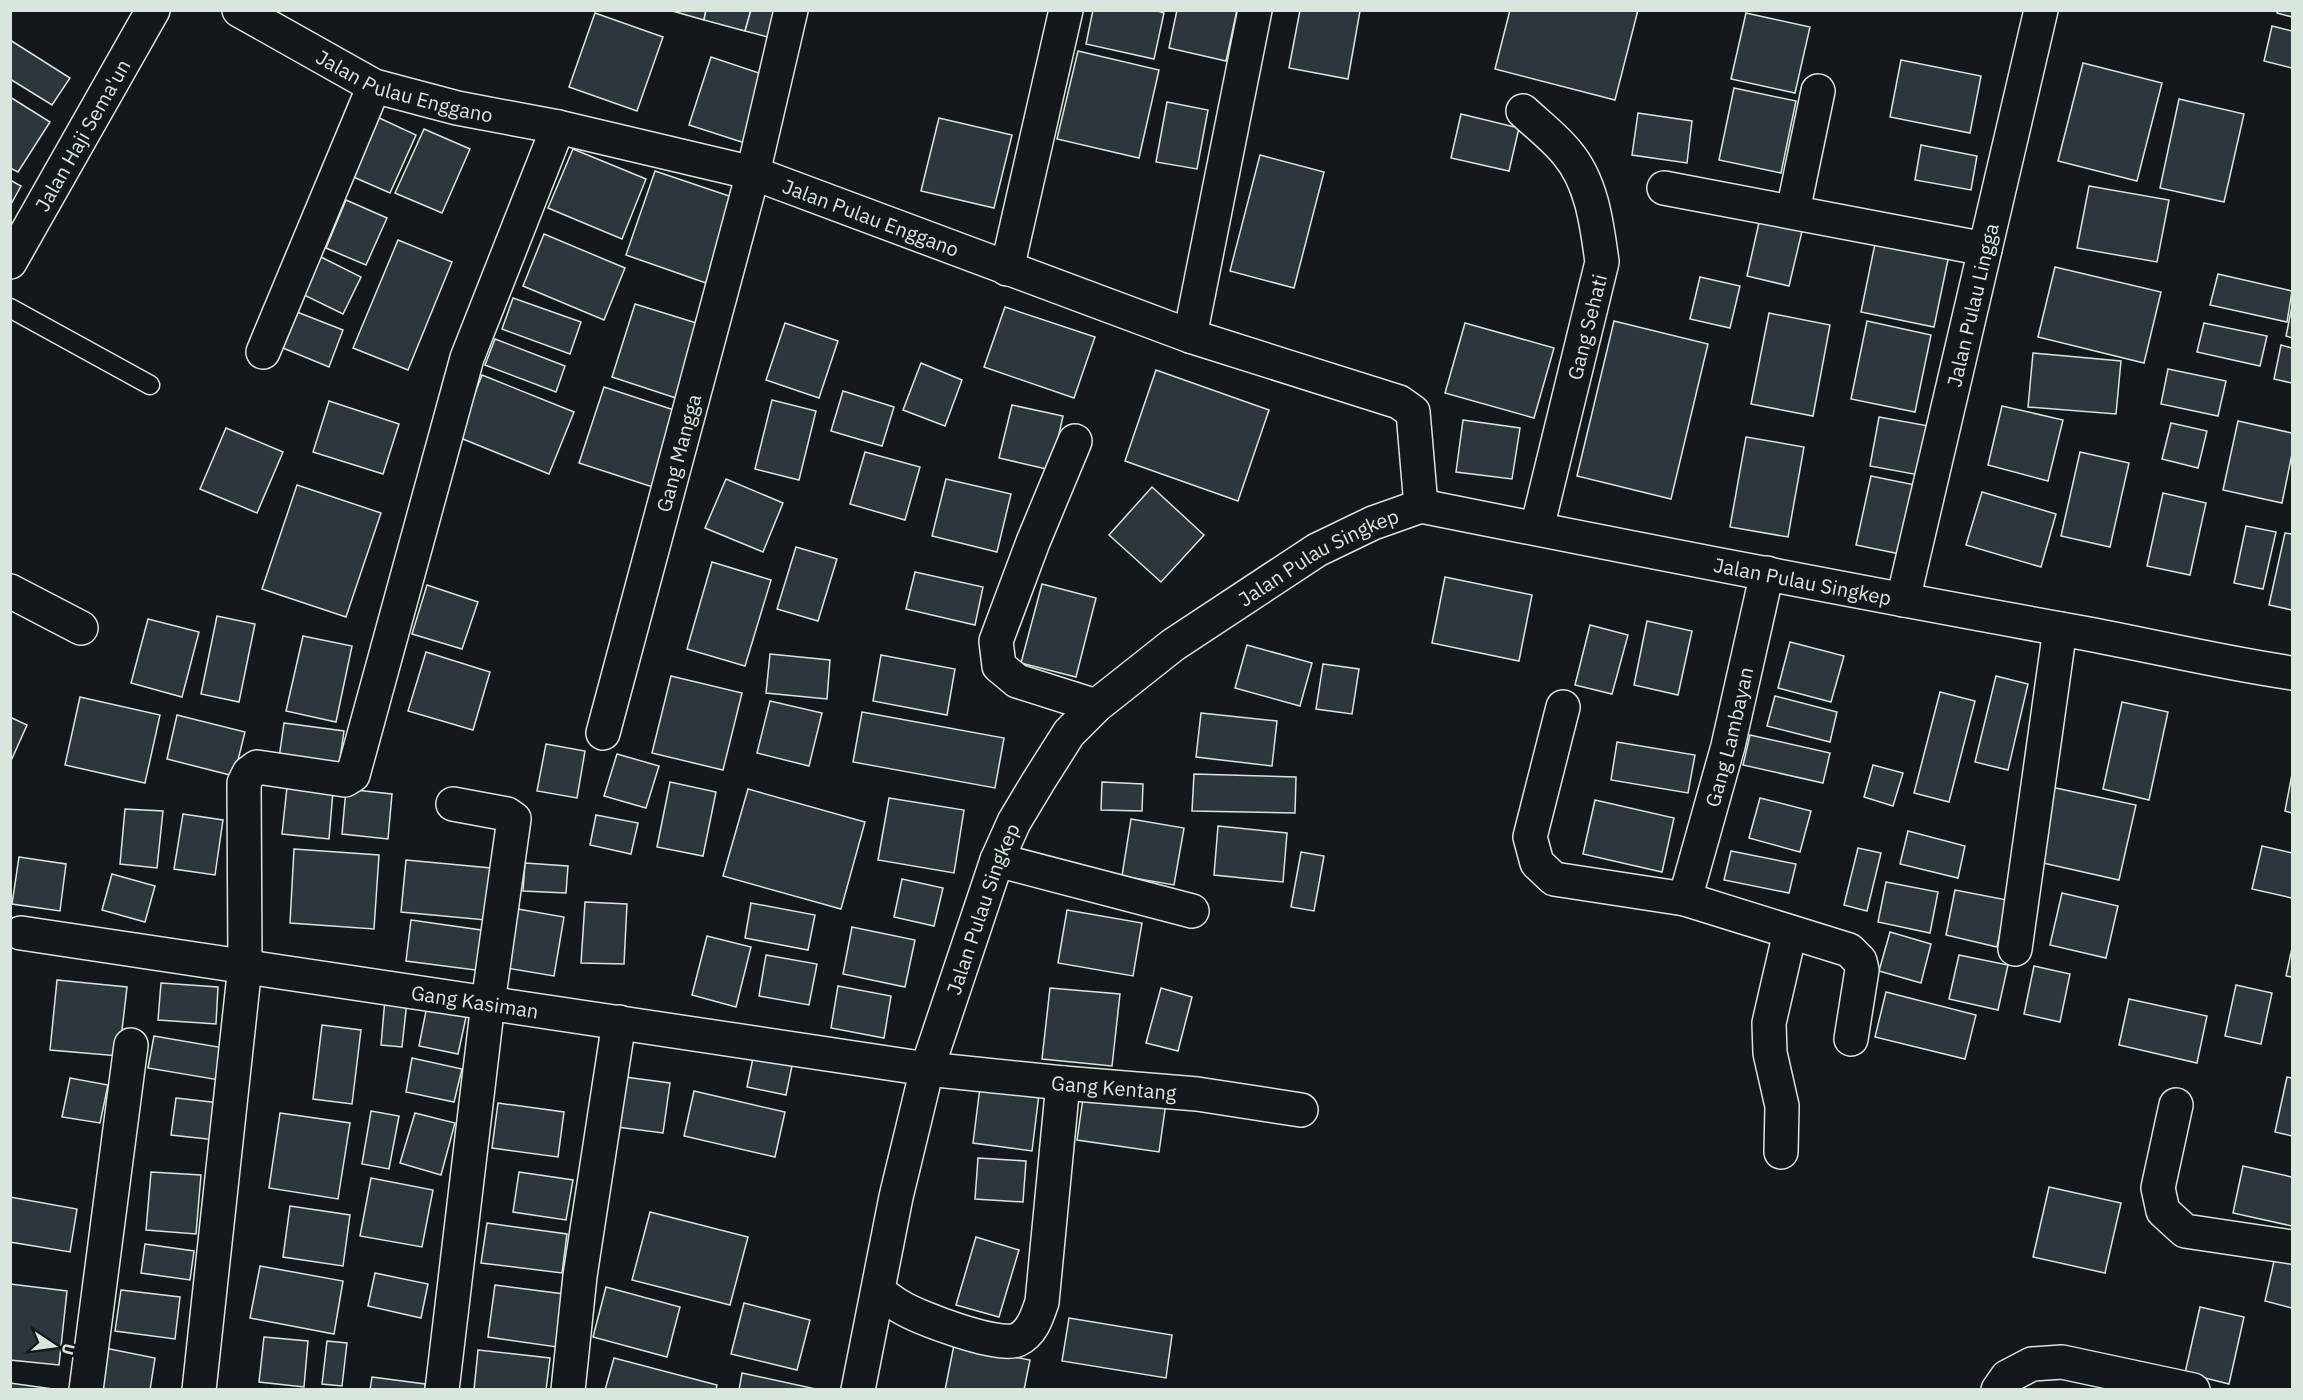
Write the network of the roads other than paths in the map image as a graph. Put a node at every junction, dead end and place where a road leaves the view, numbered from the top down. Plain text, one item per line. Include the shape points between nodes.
1 (153, 10) edge
2 (239, 10) edge
3 (791, 10) edge
4 (1066, 10) edge
5 (1255, 10) edge
6 (2042, 10) edge
7 (374, 86) junction
8 (1818, 91) dead end
9 (1523, 111) dead end
10 (558, 127) junction
11 (753, 173) junction
12 (1664, 188) dead end
13 (1793, 211) junction
14 (1985, 249) junction
15 (10, 262) edge
16 (1007, 268) junction
17 (10, 308) edge
18 (1190, 336) junction
19 (263, 352) dead end
20 (150, 384) dead end
21 (1075, 441) dead end
22 (1421, 506) junction
23 (1537, 528) junction
24 (1767, 573) junction
25 (10, 591) edge
26 (1903, 600) junction
27 (81, 628) dead end
28 (2060, 629) junction
29 (2292, 674) edge
30 (1096, 706) junction
31 (1563, 707) dead end
32 (603, 733) dead end
33 (453, 804) dead end
34 (997, 861) junction
35 (1685, 899) junction
36 (1192, 911) dead end
37 (1790, 932) junction
38 (21, 933) dead end
39 (2015, 949) dead end
40 (245, 966) junction
41 (488, 1003) junction
42 (619, 1022) junction
43 (1851, 1039) dead end
44 (131, 1045) dead end
45 (927, 1069) junction
46 (1063, 1083) junction
47 (2176, 1105) dead end
48 (1301, 1110) dead end
49 (1781, 1152) dead end
50 (2292, 1247) edge
51 (878, 1291) junction
52 (86, 1389) edge
53 (199, 1389) edge
54 (442, 1389) edge
55 (568, 1389) edge
56 (858, 1389) edge
57 (1998, 1389) edge
58 (2193, 1389) edge

1 - 15 street, Jalan Haji Sema'un
2 - 7 street, Jalan Pulau Enggano
3 - 11 street, Gang Mangga
4 - 16 street
5 - 18 street
6 - 14 street, Jalan Pulau Lingga
7 - 10 street, Jalan Pulau Enggano via 457,108
7 - 19 street
8 - 13 street
9 - 23 street, Gang Sehati via 1568,153 1581,174 1596,218 1602,262
10 - 11 street, Jalan Pulau Enggano
10 - 40 street via 467,358 353,775 345,780 257,767 244,783
11 - 16 street, Jalan Pulau Enggano
11 - 32 street, Gang Mangga
12 - 13 street
13 - 14 street
14 - 26 street, Jalan Pulau Lingga
16 - 18 street, Jalan Pulau Enggano
17 - 20 lane
18 - 22 street, Jalan Pulau Enggano via 1399,402 1413,412
21 - 30 street via 996,641 999,666 1017,681
22 - 23 street, Jalan Pulau Singkep
22 - 30 street, Jalan Pulau Singkep via 1373,523 1317,550 1173,645
23 - 24 street, Jalan Pulau Singkep
24 - 26 street, Jalan Pulau Singkep
24 - 35 street, Gang Lambayan via 1728,746
25 - 27 street
26 - 28 street, Jalan Pulau Singkep
28 - 29 street, Jalan Pulau Singkep
28 - 39 street
30 - 34 street, Jalan Pulau Singkep via 1069,733 1014,822
31 - 35 street via 1530,837 1537,863 1554,879
33 - 41 street via 507,814 514,819
34 - 36 street
34 - 45 street, Jalan Pulau Singkep
35 - 37 street
37 - 43 street via 1849,950 1860,961 1862,970
37 - 49 street via 1769,1023 1770,1053 1782,1106
38 - 40 street, Gang Kasiman
40 - 41 street, Gang Kasiman
40 - 53 street
41 - 42 street, Gang Kasiman
41 - 54 street
42 - 45 street, Gang Kasiman
42 - 55 street via 580,1276
44 - 52 street
45 - 46 street, Gang Kentang
45 - 51 street, Jalan Pulau Singkep
46 - 48 street, Gang Kentang via 1197,1094
46 - 51 street via 1042,1302 1034,1325 1016,1340 996,1341 928,1320 901,1308
47 - 50 street via 2158,1188 2163,1211 2185,1231
51 - 56 street, Jalan Pulau Singkep
57 - 58 street via 2007,1377 2032,1364 2062,1362

